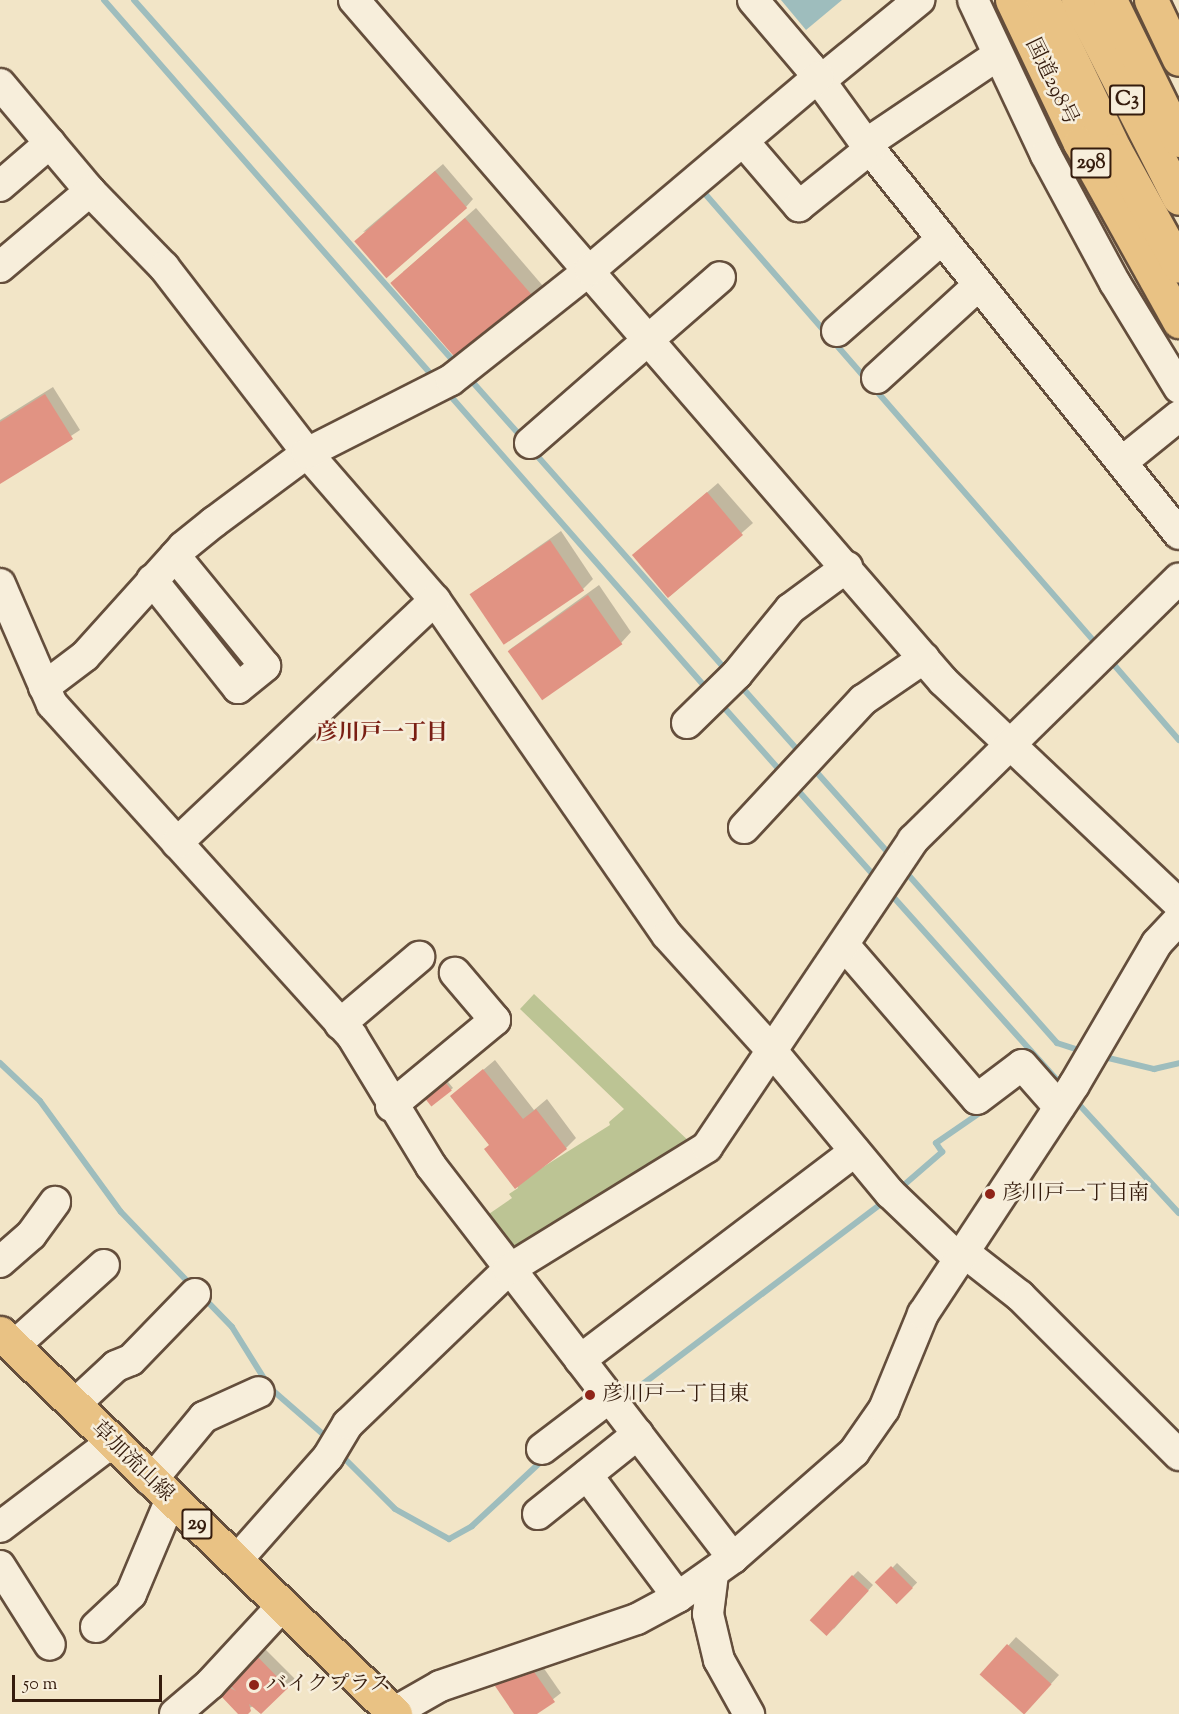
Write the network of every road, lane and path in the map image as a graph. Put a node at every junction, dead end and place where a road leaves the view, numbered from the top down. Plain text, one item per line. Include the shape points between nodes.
1 (354, 0) edge
2 (753, 0) edge
3 (891, 0) edge
4 (919, 0) edge
5 (973, 0) edge
6 (1012, 0) edge
7 (1043, 0) edge
8 (1078, 0) edge
9 (1110, 0) edge
10 (1151, 0) edge
11 (998, 55) junction
12 (1179, 59) edge
13 (816, 75) junction
14 (4, 96) edge
15 (1179, 140) edge
16 (742, 141) junction
17 (50, 143) junction
18 (868, 146) junction
19 (0, 186) edge
20 (90, 191) junction
21 (1179, 198) edge
22 (942, 239) junction
23 (1179, 266) edge
24 (0, 267) edge
25 (590, 270) junction
26 (720, 277) dead end
27 (979, 285) junction
28 (1179, 321) edge
29 (837, 331) dead end
30 (650, 338) junction
31 (877, 378) dead end
32 (1179, 388) edge
33 (1179, 416) edge
34 (530, 443) dead end
35 (307, 453) junction
36 (1122, 462) junction
37 (1179, 534) edge
38 (175, 556) junction
39 (847, 567) junction
40 (1179, 579) edge
41 (152, 580) junction
42 (0, 584) edge
43 (435, 600) junction
44 (6, 615) edge
45 (924, 658) junction
46 (44, 687) junction
47 (687, 723) dead end
48 (1009, 742) junction
49 (744, 828) dead end
50 (177, 843) junction
51 (1179, 904) edge
52 (1179, 919) edge
53 (844, 945) junction
54 (419, 957) dead end
55 (455, 973) dead end
56 (340, 1024) junction
57 (772, 1051) junction
58 (391, 1106) junction
59 (1059, 1107) junction
60 (855, 1151) junction
61 (55, 1202) dead end
62 (962, 1257) junction
63 (0, 1262) edge
64 (104, 1265) dead end
65 (508, 1270) junction
66 (195, 1294) dead end
67 (7, 1340) edge
68 (580, 1360) junction
69 (260, 1392) dead end
70 (609, 1398) junction
71 (74, 1405) junction
72 (638, 1434) junction
73 (112, 1443) junction
74 (542, 1449) dead end
75 (1179, 1455) edge
76 (587, 1475) junction
77 (161, 1490) junction
78 (538, 1514) dead end
79 (0, 1527) edge
80 (236, 1561) junction
81 (0, 1566) edge
82 (723, 1566) junction
83 (678, 1597) junction
84 (282, 1606) junction
85 (96, 1627) dead end
86 (50, 1645) dead end
87 (393, 1713) edge
88 (175, 1714) edge
89 (749, 1714) edge

1 - 25 street
2 - 13 street
3 - 13 street
4 - 13 street
5 - 11 street
6 - 28 main road, 国道298号 / 298 via 1080,143
7 - 23 main road, 298 via 1115,150
8 - 21 main road, C3
9 - 15 main road, C3
10 - 12 main road
11 - 18 street
11 - 32 street via 1109,274
13 - 16 street
13 - 18 street
14 - 17 street
16 - 18 street via 799,206
16 - 25 street
17 - 19 street
17 - 20 street
18 - 22 street
20 - 24 street
20 - 35 street via 164,267
22 - 27 street
22 - 29 street
25 - 30 street
25 - 35 street via 451,380
26 - 30 street
27 - 31 street
27 - 36 street
30 - 34 street
30 - 39 street
33 - 36 street
35 - 38 street
35 - 43 street
36 - 37 street
38 - 41 street
38 - 41 street via 265,666 238,688
39 - 45 street
39 - 47 street via 790,609 737,674
40 - 48 street
41 - 46 street via 85,656
42 - 44 street
43 - 50 street
43 - 57 street via 667,935
44 - 46 street
45 - 48 street
45 - 49 street via 863,700
46 - 50 street via 81,739
48 - 51 street
48 - 53 street via 913,840
50 - 56 street
52 - 59 street via 1157,943
53 - 57 street
53 - 59 street via 977,1099 1022,1065
54 - 56 street
55 - 58 street via 495,1020
56 - 58 street via 352,1036
57 - 60 street
57 - 65 street via 708,1147
58 - 65 street
59 - 62 street
60 - 62 street
60 - 68 street
61 - 63 street via 31,1234
62 - 75 street via 1020,1296
62 - 82 street via 912,1335 884,1409 869,1434 839,1467
64 - 67 street
65 - 68 street
65 - 80 street via 348,1424 328,1457
66 - 71 street via 131,1360 116,1366
67 - 71 main road, 草加流山線 / 29
68 - 70 street
69 - 77 street via 204,1418
70 - 72 street
70 - 74 street
71 - 73 main road, 草加流山線 / 29
72 - 76 street
72 - 82 street
73 - 77 main road, 草加流山線 / 29
73 - 79 street
76 - 78 street
76 - 83 street
77 - 80 main road, 草加流山線 / 29
77 - 85 street via 131,1594
80 - 84 main road, 草加流山線 / 29
81 - 86 street
82 - 83 street
82 - 89 street via 708,1614 719,1660
83 - 87 street via 637,1619 440,1686
84 - 87 main road, 草加流山線 / 29
84 - 88 street via 210,1684

